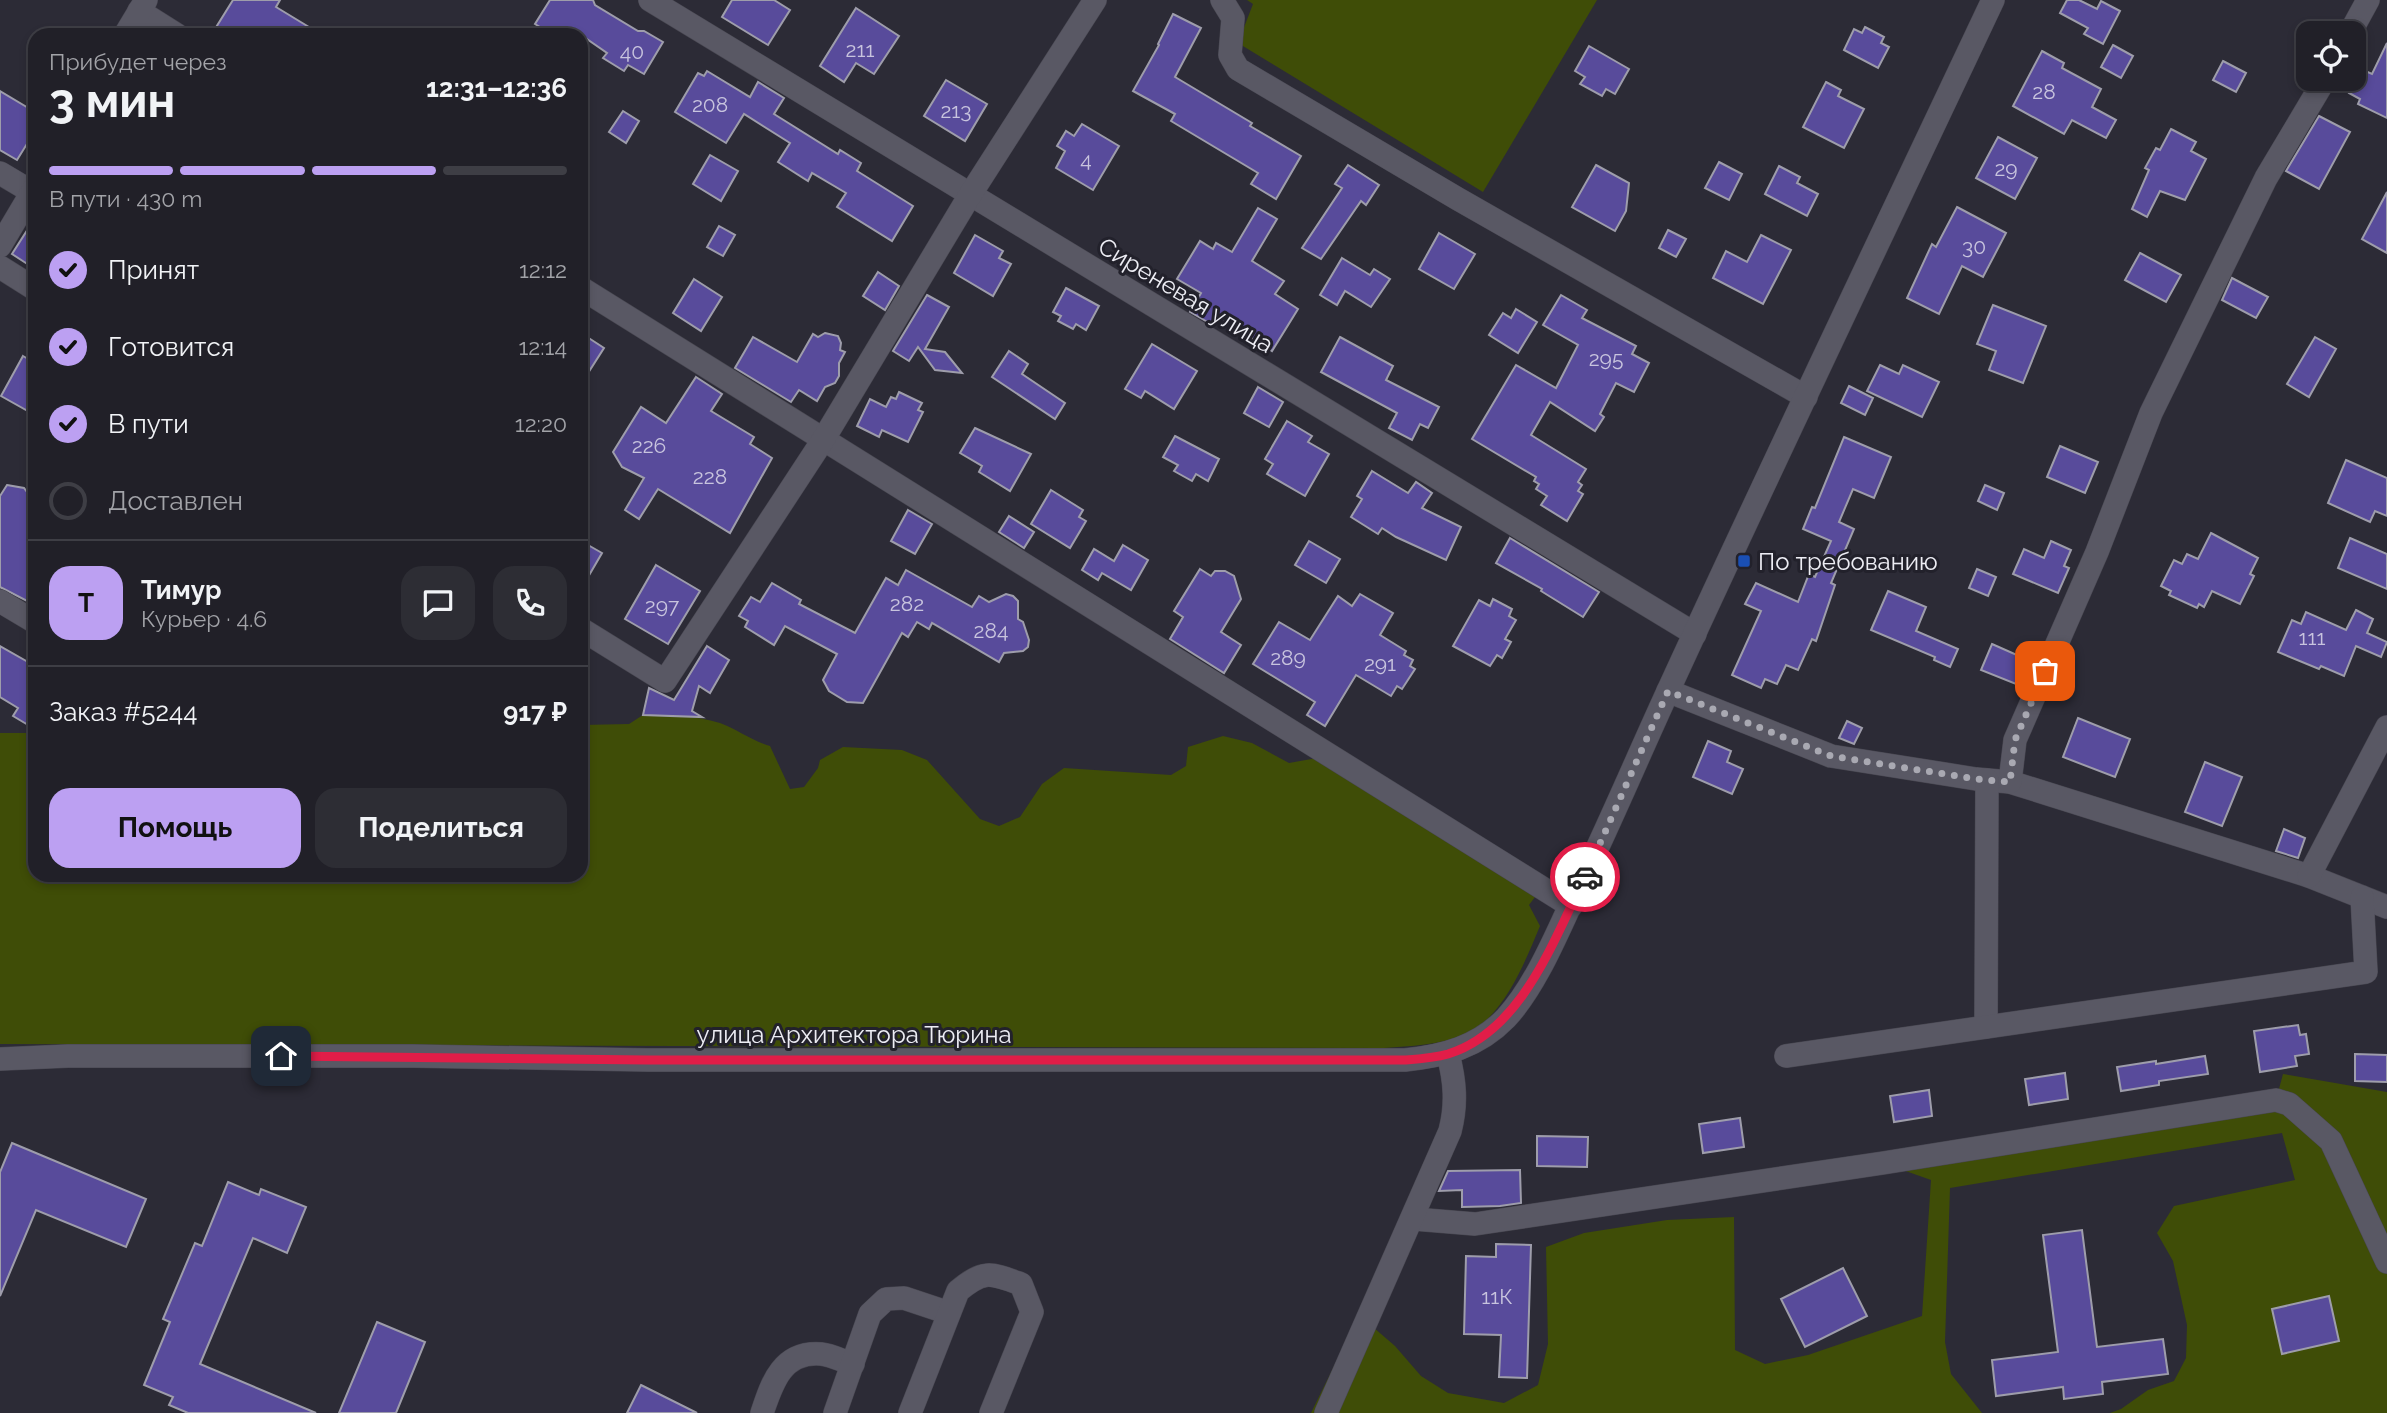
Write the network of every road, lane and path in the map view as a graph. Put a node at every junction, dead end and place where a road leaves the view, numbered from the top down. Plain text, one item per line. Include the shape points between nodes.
1 (650, 0) edge
2 (1095, 0) edge
3 (1222, 0) edge
4 (1993, 0) edge
5 (2368, 0) edge
6 (142, 6) edge
7 (2357, 21) edge
8 (129, 28) edge
9 (169, 28) edge
10 (2318, 91) edge
11 (0, 173) edge
12 (28, 187) edge
13 (970, 195) junction
14 (28, 198) edge
15 (0, 246) edge
16 (0, 267) edge
17 (28, 285) edge
18 (588, 292) edge
19 (1805, 397) junction
20 (823, 439) junction
21 (0, 601) edge
22 (28, 618) edge
23 (588, 633) edge
24 (1695, 634) junction
25 (1668, 691) junction
26 (2387, 727) edge
27 (1987, 780) junction
28 (2010, 782) junction
29 (2309, 876) junction
30 (2362, 897) junction
31 (1571, 906) junction
32 (2387, 907) edge
33 (1986, 1027) junction
34 (1448, 1054) junction
35 (1786, 1056) dead end
36 (0, 1059) edge
37 (1413, 1219) junction
38 (2387, 1262) edge
39 (949, 1312) junction
40 (853, 1364) junction
41 (762, 1413) edge
42 (835, 1413) edge
43 (909, 1413) edge
44 (991, 1413) edge
45 (1326, 1413) edge

1 - 13 street, Сиреневая улица
2 - 13 street
3 - 19 street via 1233,18 1230,55 1238,69
4 - 19 street, улица Архитектора Тюрина
5 - 7 street
6 - 8 street
6 - 9 street
10 - 28 street via 2266,178 2151,413 2097,552 2015,740
11 - 12 street
13 - 20 street
13 - 24 street, Сиреневая улица
14 - 15 street
16 - 17 street
18 - 20 street
19 - 24 street, улица Архитектора Тюрина
20 - 23 street via 665,681
20 - 31 street
21 - 22 street
24 - 25 street, улица Архитектора Тюрина
25 - 27 street via 1831,756
25 - 31 street, улица Архитектора Тюрина
26 - 29 street
27 - 28 street
27 - 33 street
28 - 29 street
29 - 30 street
30 - 32 street
30 - 33 street via 2366,972
31 - 34 street, улица Архитектора Тюрина via 1521,1000 1507,1017 1470,1045
33 - 35 street
34 - 36 street, улица Архитектора Тюрина via 1405,1060 1241,1062 358,1056
34 - 37 street via 1455,1079 1455,1110
37 - 38 street via 1475,1224 2276,1100 2289,1104 2331,1141
37 - 45 street
39 - 40 street via 904,1298 886,1299 870,1314
39 - 43 street
39 - 44 street via 958,1291 975,1277 991,1273 1021,1284 1032,1312
40 - 41 street via 823,1354 802,1355 783,1365
40 - 42 street

